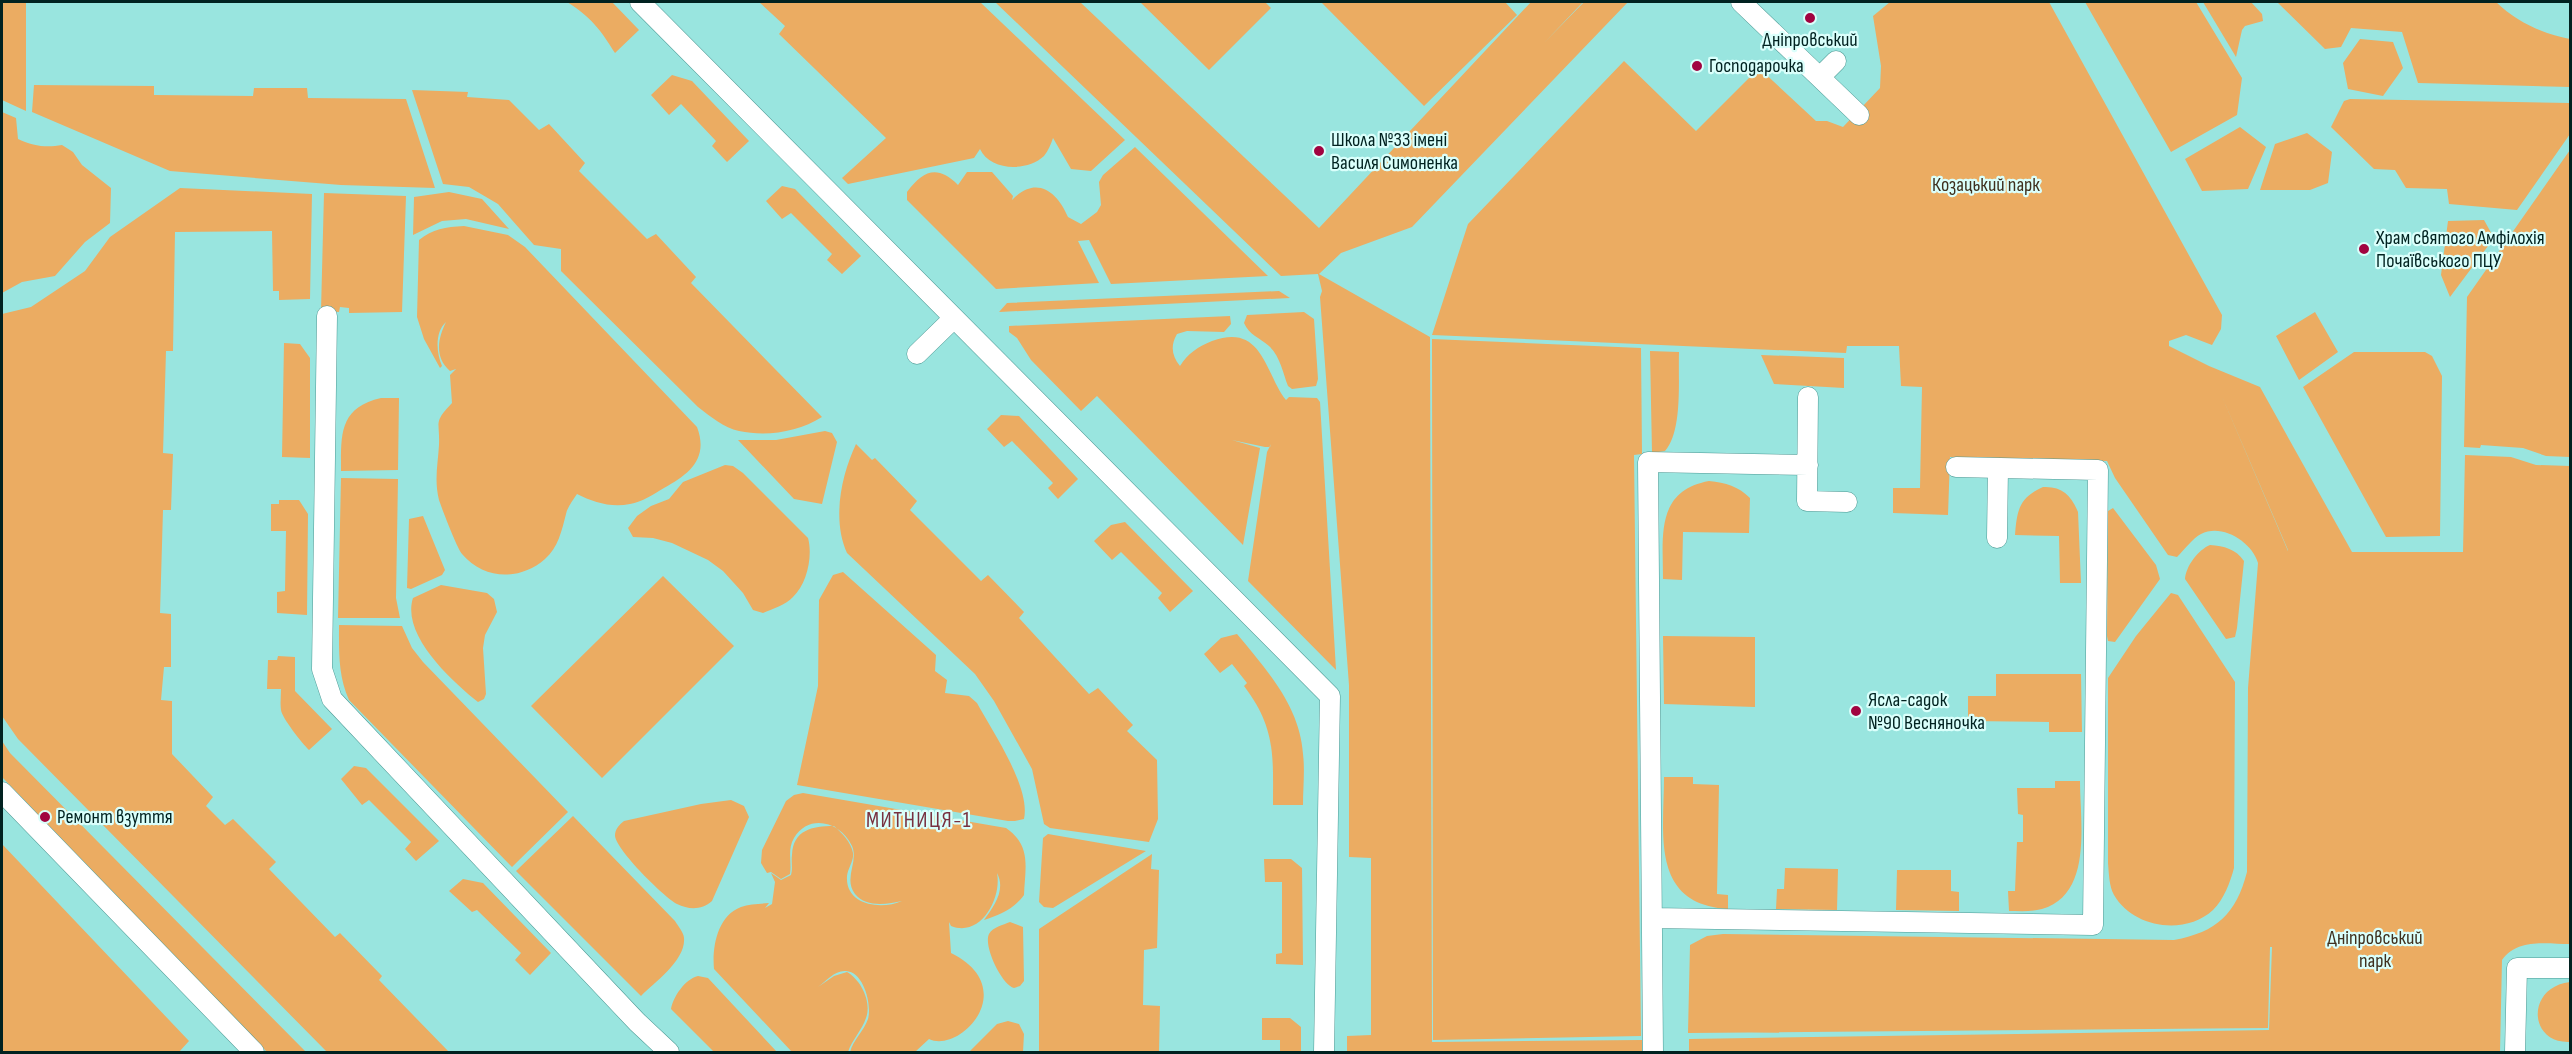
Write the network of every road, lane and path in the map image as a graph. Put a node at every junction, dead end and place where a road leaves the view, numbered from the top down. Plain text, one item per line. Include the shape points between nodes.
1 (640, 2) edge
2 (1741, 2) edge
3 (1836, 61) dead end
4 (1820, 77) junction
5 (1858, 115) dead end
6 (327, 316) dead end
7 (954, 318) junction
8 (917, 354) dead end
9 (1808, 397) dead end
10 (1808, 465) junction
11 (1956, 467) dead end
12 (1998, 468) junction
13 (1847, 502) dead end
14 (1997, 538) dead end
15 (2, 792) edge
16 (1652, 918) junction
17 (2571, 968) edge
18 (254, 1053) edge
19 (669, 1053) edge
20 (1324, 1053) edge
21 (1653, 1053) edge
22 (2516, 1053) edge

1 - 7 lane
2 - 4 lane
3 - 4 lane
4 - 5 lane
6 - 19 lane via 322,669 332,699
7 - 8 lane
7 - 20 lane via 1330,696
9 - 10 lane
10 - 13 lane via 1807,501
10 - 16 lane via 1648,462
11 - 12 lane
12 - 14 lane
12 - 16 lane via 2098,470 2093,925
15 - 18 lane
16 - 21 lane
17 - 22 lane via 2517,968

